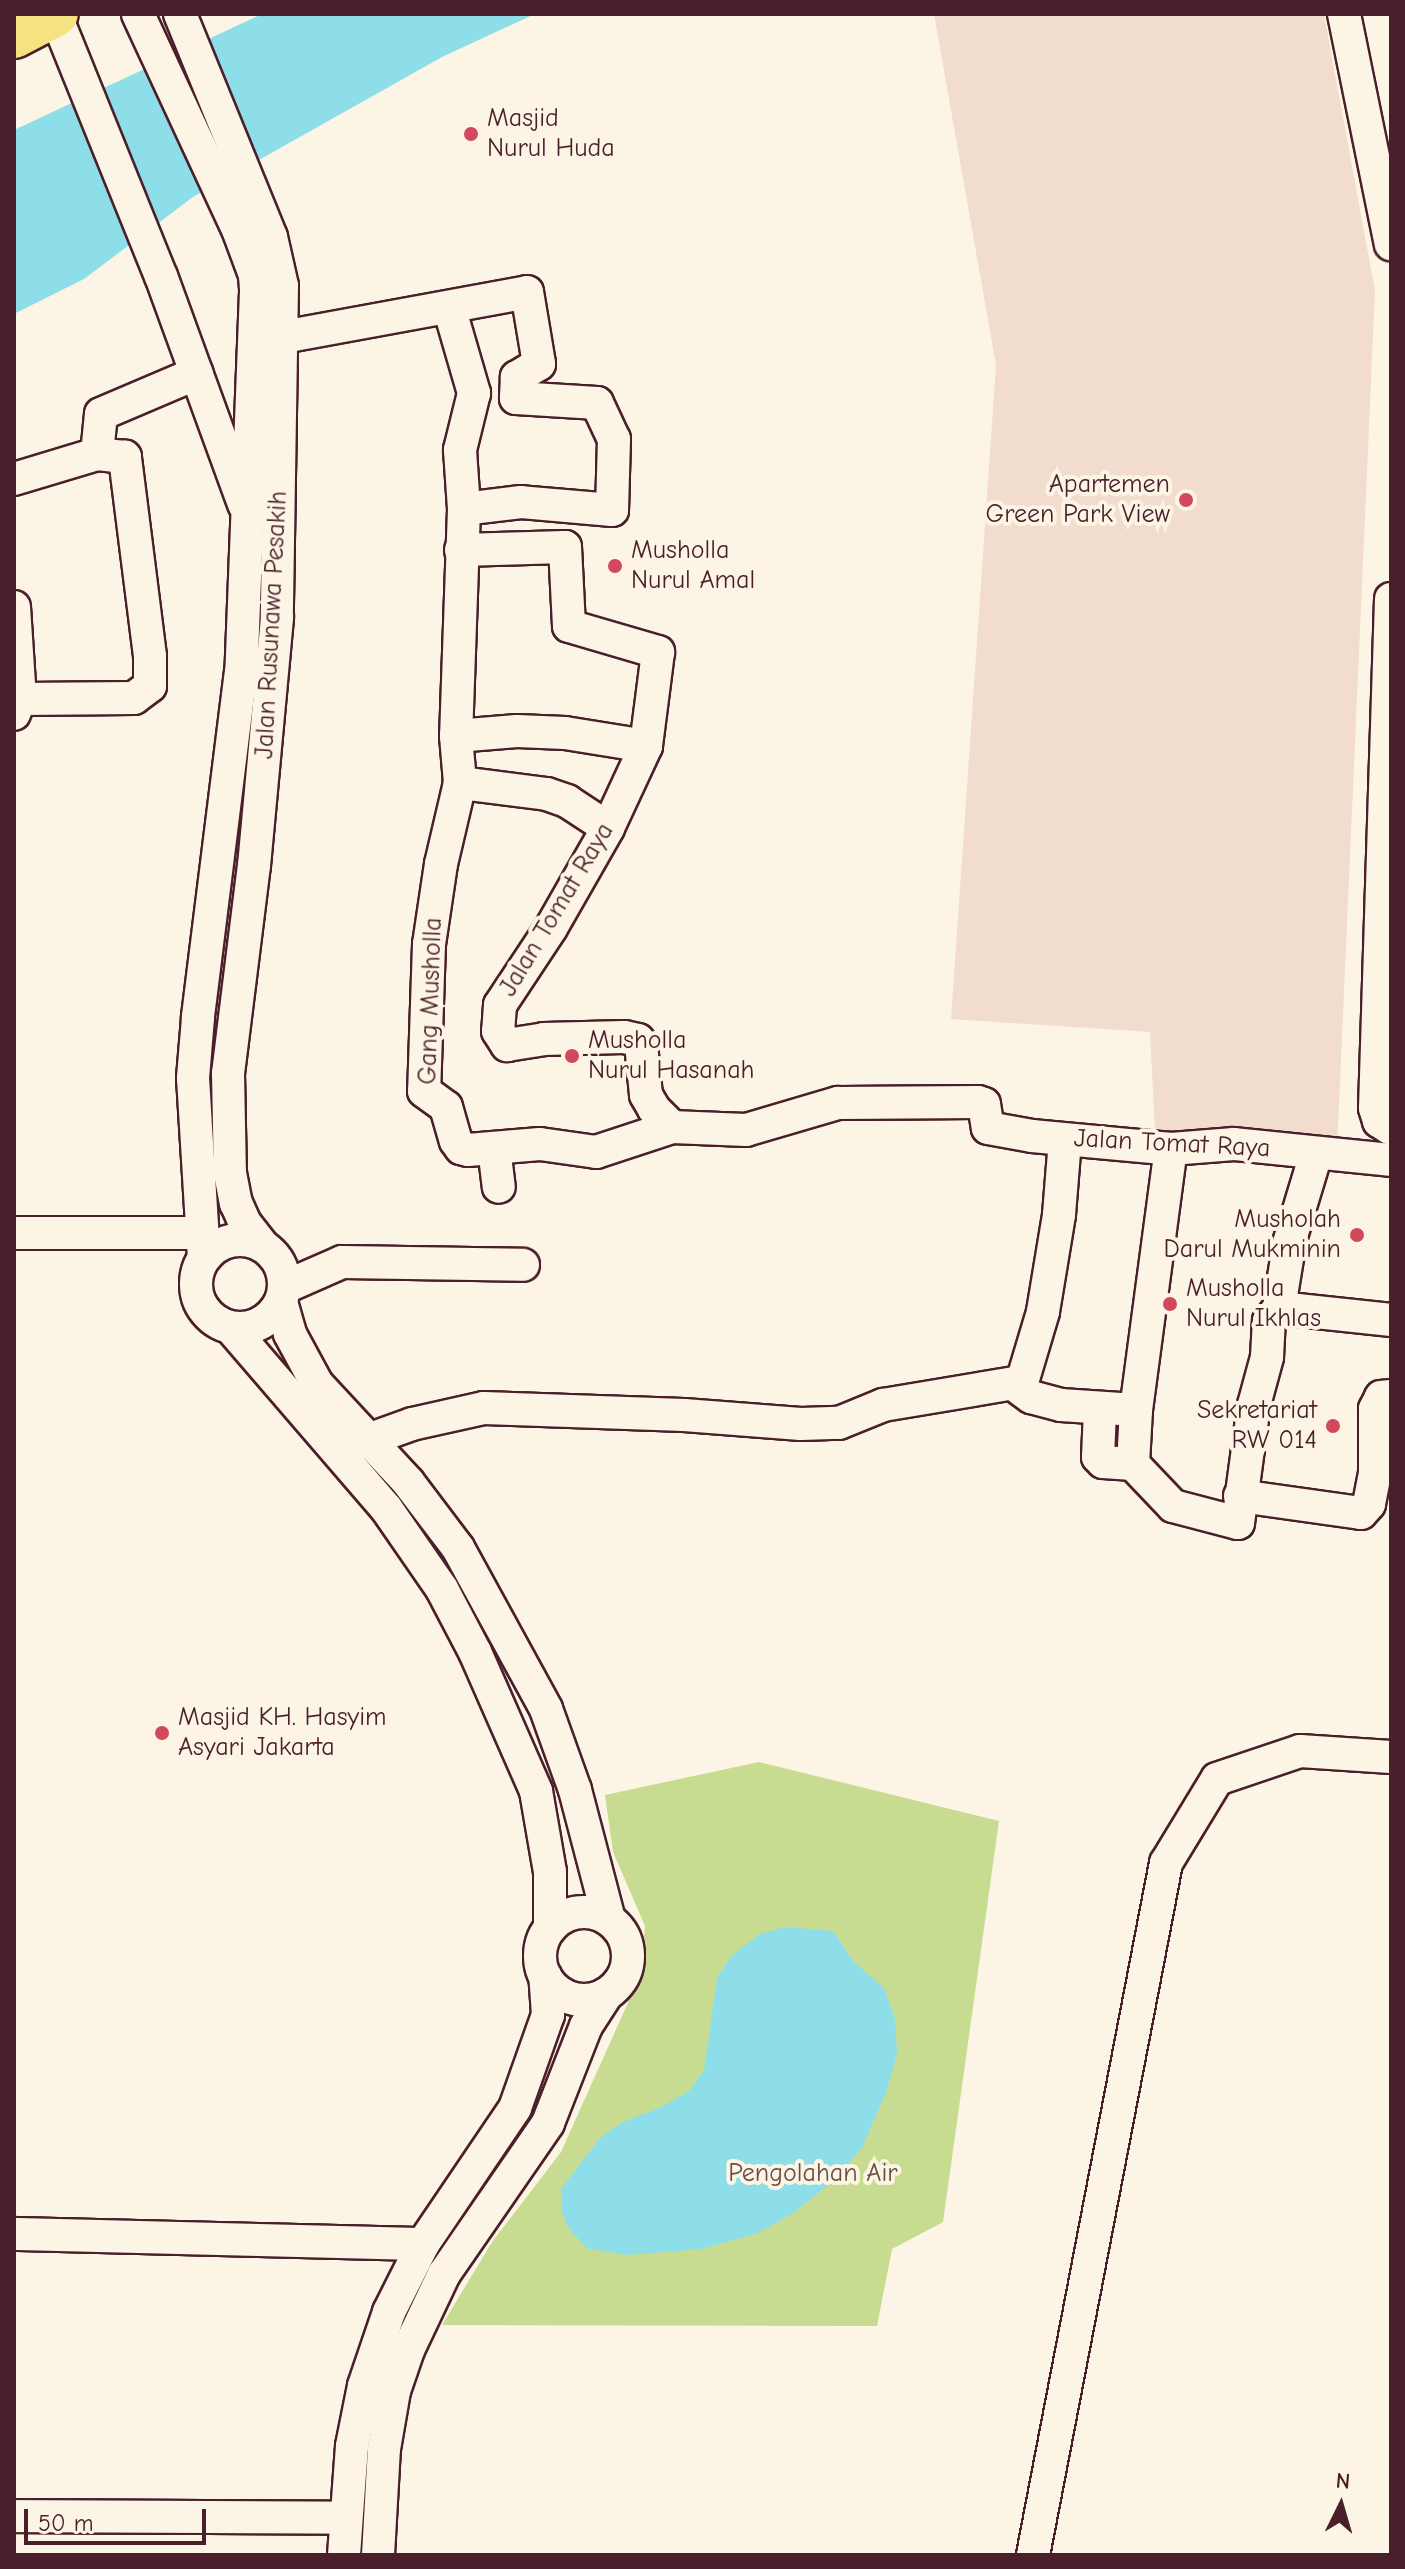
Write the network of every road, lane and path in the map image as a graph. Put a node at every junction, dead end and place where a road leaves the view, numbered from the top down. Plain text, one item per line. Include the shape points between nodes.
1 (55, 14) edge
2 (1344, 14) edge
3 (180, 15) edge
4 (143, 24) edge
5 (14, 36) edge
6 (252, 227) junction
7 (1391, 244) edge
8 (449, 307) junction
9 (283, 337) junction
10 (197, 373) junction
11 (97, 454) junction
12 (14, 479) edge
13 (464, 509) junction
14 (249, 518) junction
15 (461, 550) junction
16 (1391, 599) edge
17 (14, 607) edge
18 (17, 707) edge
19 (456, 736) junction
20 (646, 746) junction
21 (460, 783) junction
22 (608, 828) junction
23 (1385, 925) edge
24 (672, 1127) junction
25 (1391, 1129) edge
26 (1065, 1140) junction
27 (494, 1148) junction
28 (1171, 1149) junction
29 (1316, 1154) junction
30 (1391, 1160) edge
31 (499, 1187) dead end
32 (14, 1233) edge
33 (262, 1245) junction
34 (203, 1246) junction
35 (523, 1265) dead end
36 (283, 1295) junction
37 (1279, 1308) junction
38 (1391, 1320) edge
39 (231, 1328) junction
40 (1020, 1382) junction
41 (1391, 1396) edge
42 (1100, 1410) junction
43 (1136, 1410) junction
44 (354, 1444) junction
45 (1133, 1464) junction
46 (1240, 1496) junction
47 (1391, 1757) edge
48 (609, 1920) junction
49 (550, 1928) junction
50 (545, 1976) junction
51 (607, 1994) junction
52 (14, 2234) edge
53 (423, 2244) junction
54 (14, 2516) edge
55 (345, 2518) junction
56 (344, 2555) edge
57 (378, 2555) edge
58 (1033, 2555) edge

1 - 5 highway
1 - 10 street, Jalan Rusunawa Pesakih
2 - 7 street
3 - 6 street, Jalan Rusunawa Pesakih
4 - 6 street, Jalan Rusunawa Pesakih
6 - 9 street, Jalan Rusunawa Pesakih via 279,265
6 - 14 street, Jalan Rusunawa Pesakih via 256,291
8 - 9 street
8 - 13 street via 474,393 460,450
8 - 13 street via 527,292 539,364 517,377 516,398 597,403 614,439 612,510 521,502
9 - 33 street, Jalan Rusunawa Pesakih via 277,618 228,1073 230,1173 236,1203
10 - 11 street via 101,414
10 - 14 street, Jalan Rusunawa Pesakih
11 - 12 street
11 - 18 street via 125,457 150,686 134,698
13 - 15 street
14 - 34 street, Jalan Rusunawa Pesakih via 242,663 193,1078
15 - 19 street
15 - 20 street, Jalan Tomat Raya via 565,547 569,626 658,652
16 - 23 street
17 - 18 street
19 - 20 street via 565,733
19 - 21 street
20 - 22 street, Jalan Tomat Raya
21 - 22 street via 547,794
21 - 27 street, Gang Musholla via 431,931 424,1091 446,1107 461,1148
22 - 24 street, Jalan Tomat Raya via 500,1005 498,1031 511,1045 544,1039 638,1040 646,1095
23 - 25 street via 1375,1108 1379,1121
24 - 26 street, Jalan Tomat Raya via 746,1130 838,1103 970,1101 984,1104 988,1128 994,1131
24 - 27 street, Gang Musholla via 596,1152 540,1144
26 - 28 street, Jalan Tomat Raya
26 - 40 street via 1043,1312
27 - 31 street
28 - 29 street, Jalan Tomat Raya via 1234,1144
28 - 43 street
29 - 30 street, Jalan Tomat Raya
29 - 37 street via 1290,1240
32 - 34 street
33 - 34 street via 232,1240
33 - 36 street via 280,1263
34 - 39 street via 196,1294 209,1316
35 - 36 street via 342,1262
36 - 39 street via 263,1322
36 - 44 street via 290,1334
37 - 38 street
37 - 46 street via 1269,1321
39 - 44 street
40 - 42 street via 1020,1389 1031,1397
40 - 44 street via 883,1405 839,1423 484,1408
41 - 46 street via 1381,1397 1375,1409 1375,1474 1369,1504 1361,1513
42 - 43 street
42 - 45 street via 1098,1457
43 - 45 street
44 - 48 street via 408,1482 458,1548 546,1709 575,1790
44 - 49 street via 386,1508 442,1589 491,1681 536,1791 550,1872
45 - 46 street via 1173,1506 1189,1512 1238,1523
47 - 58 street via 1300,1751 1217,1779 1166,1863
48 - 49 street via 583,1912
48 - 51 street via 624,1936 629,1958 623,1979
49 - 50 street via 541,1946
50 - 51 street via 565,1996 594,1999
50 - 53 street via 548,2015 515,2108
51 - 57 street via 586,2026 548,2123 444,2274 408,2350 384,2449
52 - 53 street
53 - 55 street via 389,2312 364,2386
54 - 55 street
55 - 56 street

